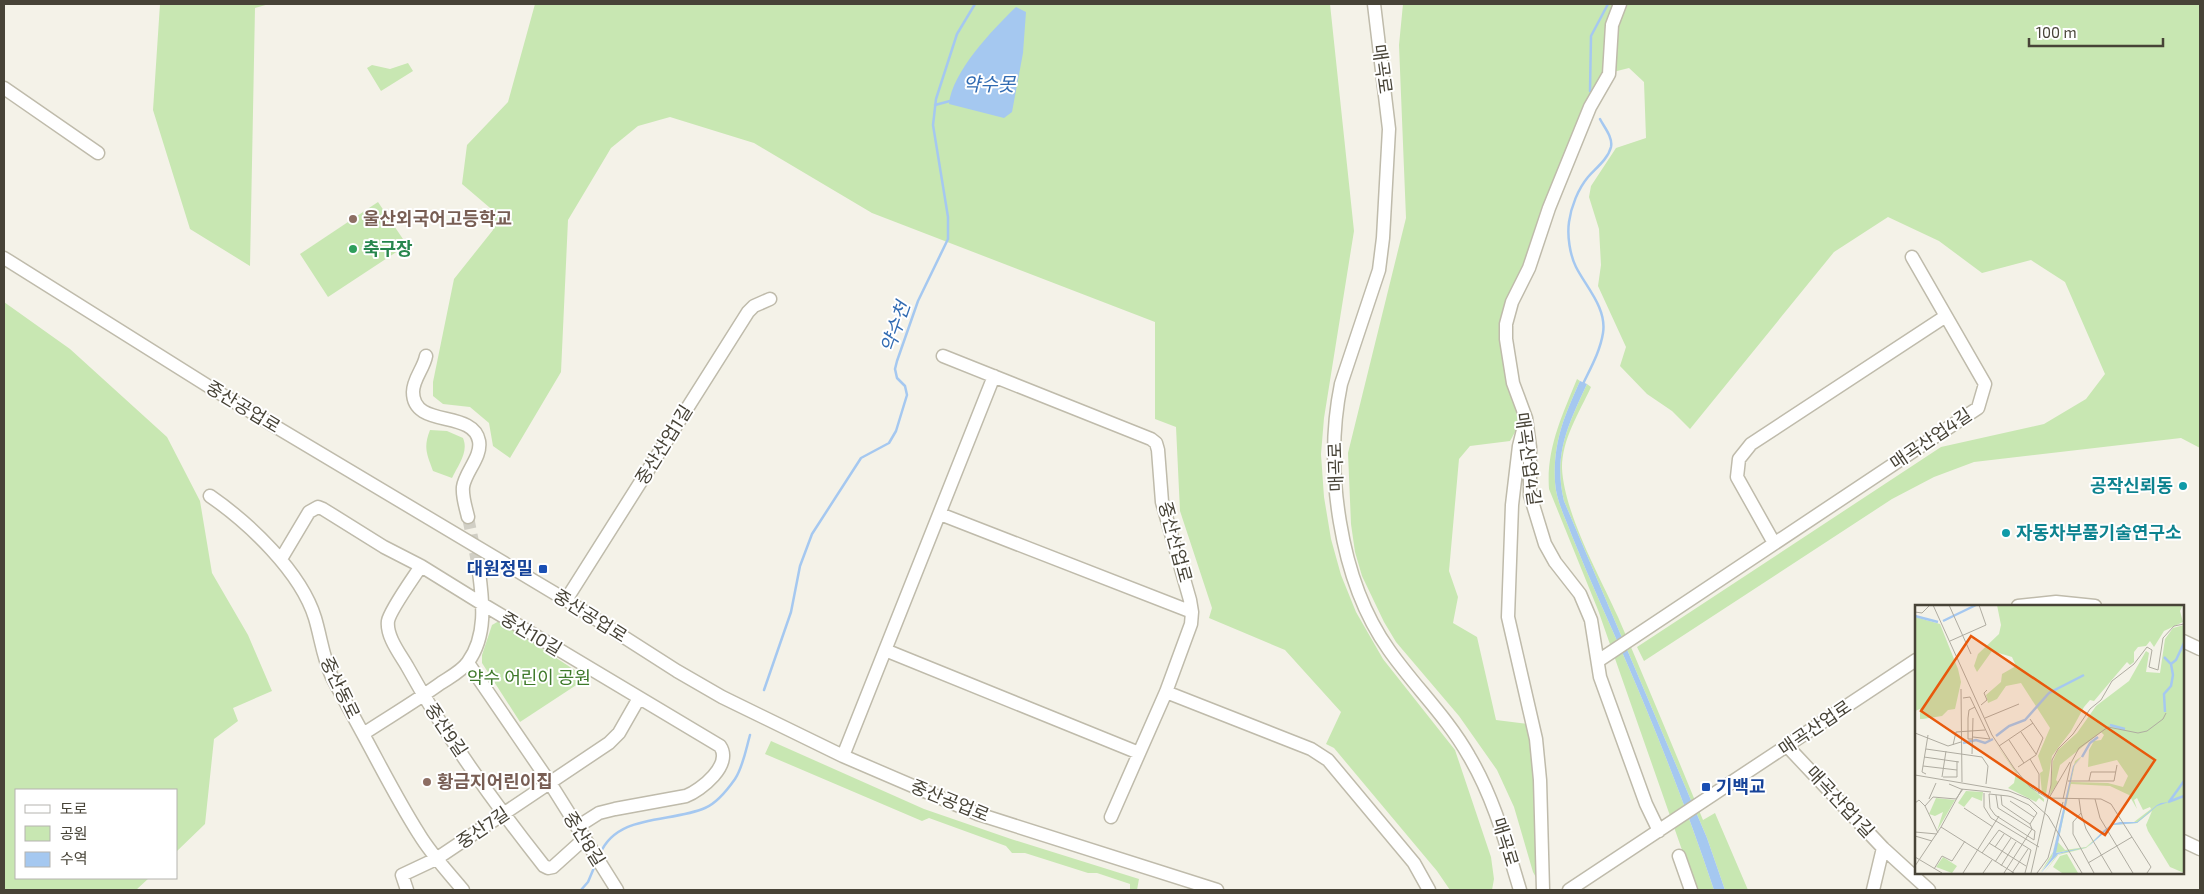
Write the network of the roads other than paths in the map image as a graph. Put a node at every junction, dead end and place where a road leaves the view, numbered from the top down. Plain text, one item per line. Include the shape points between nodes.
1 (1374, 4) edge
2 (1620, 4) edge
3 (4, 88) edge
4 (98, 153) dead end
5 (1912, 257) dead end
6 (4, 258) edge
7 (770, 299) dead end
8 (1946, 316) junction
9 (426, 356) dead end
10 (943, 356) dead end
11 (994, 376) junction
12 (1526, 418) junction
13 (210, 496) dead end
14 (940, 514) junction
15 (468, 517) tunnel mouth
16 (1774, 543) junction
17 (281, 559) junction
18 (421, 566) junction
19 (479, 572) tunnel mouth
20 (566, 600) junction
21 (484, 605) junction
22 (2028, 605) edge
23 (2085, 605) edge
24 (1192, 612) junction
25 (2184, 641) edge
26 (2200, 649) edge
27 (885, 650) junction
28 (1602, 658) junction
29 (1915, 661) edge
30 (468, 663) junction
31 (1166, 692) junction
32 (423, 696) junction
33 (639, 698) junction
34 (363, 734) junction
35 (1788, 747) junction
36 (1139, 753) junction
37 (843, 756) junction
38 (550, 783) junction
39 (503, 814) junction
40 (1111, 817) dead end
41 (577, 827) junction
42 (1664, 828) junction
43 (584, 839) junction
44 (1883, 848) junction
45 (1680, 856) dead end
46 (436, 859) junction
47 (407, 890) edge
48 (463, 890) edge
49 (617, 890) edge
50 (1217, 890) edge
51 (1429, 890) edge
52 (1520, 890) edge
53 (1543, 890) edge
54 (1569, 890) edge
55 (1691, 890) edge
56 (1873, 890) edge
57 (1929, 890) edge

1 - 52 street, 매곡로 via 1389,129 1386,186 1379,270 1338,402 1335,426 1338,511 1354,579 1375,626 1388,649 1456,734 1478,771 1491,799
2 - 12 street, 매곡산업4길 via 1612,25 1609,74 1590,107 1506,324 1513,383
3 - 4 street
5 - 8 street, 매곡산업4길
6 - 20 street, 중산공업로 via 216,391
7 - 20 street, 중산산업1길 via 748,312
8 - 16 street via 1751,444 1738,459 1737,477
8 - 16 street, 매곡산업4길 via 1985,384 1978,408
9 - 15 street via 414,389 416,403 429,414 466,425 479,440 478,452 463,485
10 - 11 street, 중산산업로
11 - 14 street
11 - 24 street, 중산산업로 via 1156,443 1164,510
12 - 28 street, 매곡산업4길 via 1530,447 1530,496 1545,544 1580,594
12 - 53 street via 1512,505 1508,617 1536,739
13 - 17 street, 중산동로
14 - 24 street
14 - 27 street
16 - 28 street, 매곡산업4길
17 - 18 street, 중산10길 via 309,512 318,507
17 - 34 street, 중산동로 via 315,617 324,658
18 - 21 street, 중산10길
18 - 32 street, 중산9길 via 388,620 396,647
19 - 21 street
20 - 37 street, 중산공업로 via 722,697
21 - 30 street via 474,651
21 - 33 street, 중산10길
22 - 23 street via 2056,602
24 - 31 street, 중산산업로 via 1191,624
25 - 26 street
27 - 36 street
27 - 37 street
28 - 42 street, 매곡산업4길 via 1600,677 1646,804
29 - 35 street, 매곡산업로
30 - 32 street
30 - 38 street, 중산8길
31 - 36 street, 중산산업로
31 - 51 street via 1311,749 1328,760 1414,863
32 - 34 street
32 - 39 street, 중산9길
33 - 38 street, 중산7길 via 619,733 609,743
33 - 41 street, 중산10길 via 720,746 723,757 717,772 703,787 686,796 599,813
34 - 46 street, 중산동로
35 - 42 street, 매곡산업로
35 - 44 street, 매곡산업1길
36 - 40 street, 중산산업로
37 - 50 street, 중산공업로 via 978,814
38 - 39 street, 중산7길
38 - 41 street, 중산8길
39 - 43 street, 중산9길 via 548,868
39 - 46 street, 중산7길
41 - 43 street, 중산8길
42 - 54 street
43 - 49 street, 중산8길
44 - 56 street, 매곡산업1길
44 - 57 street
45 - 55 street
46 - 47 street, 중산7길 via 402,875
46 - 48 street, 중산동로

